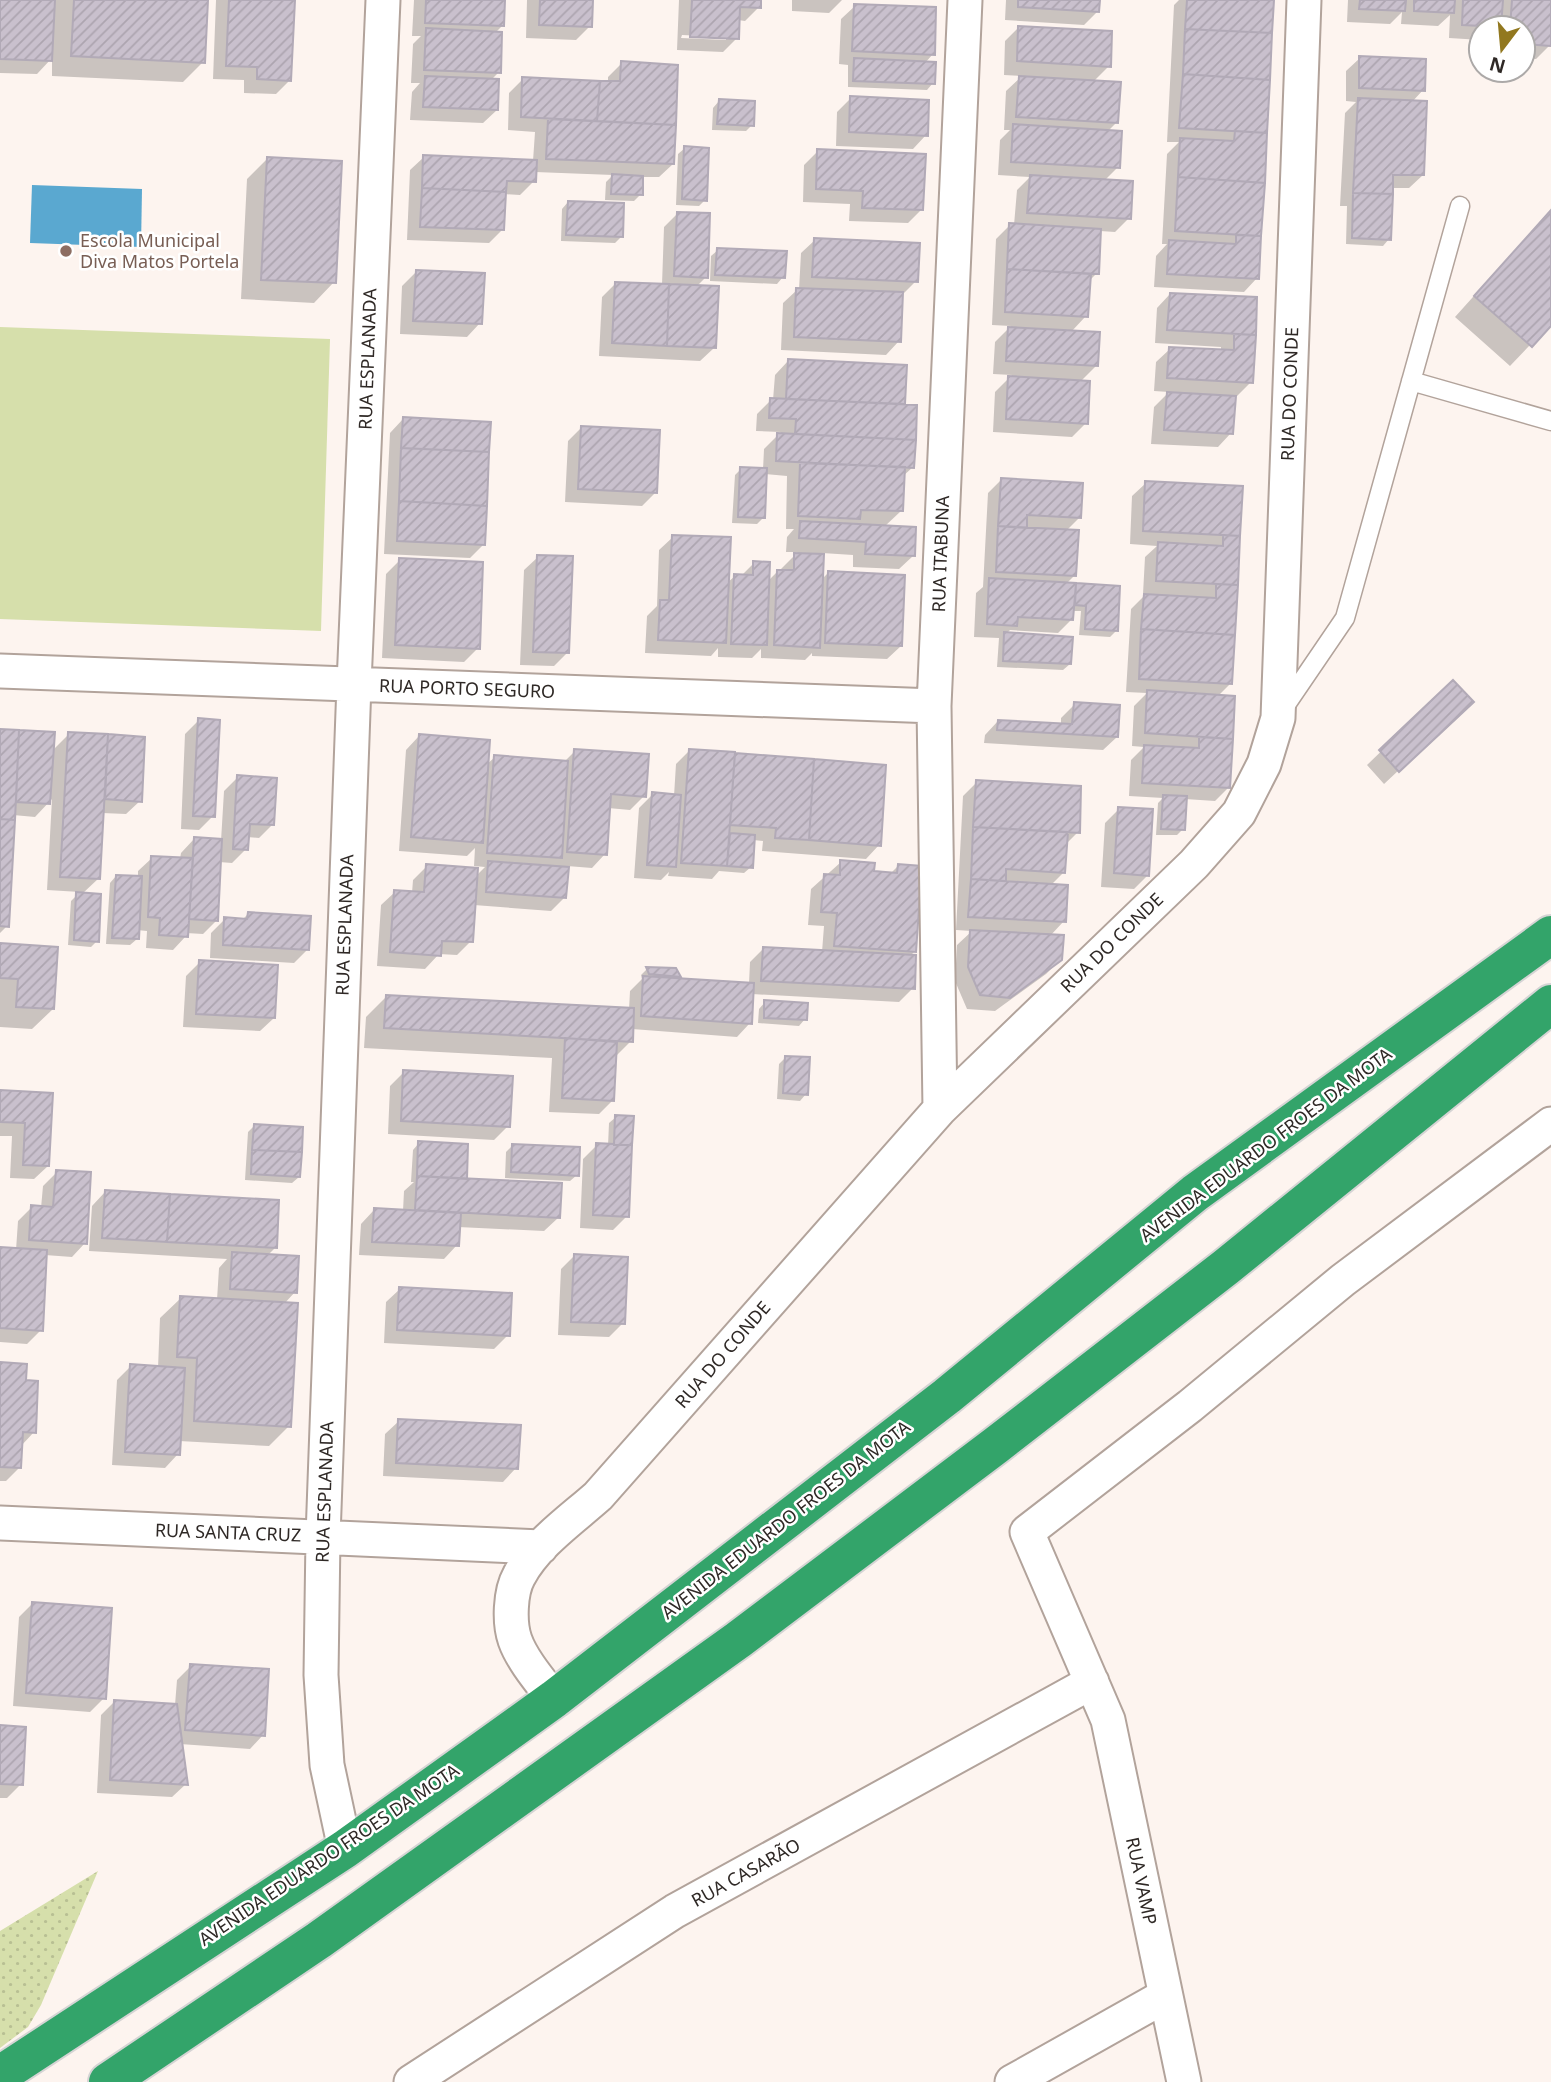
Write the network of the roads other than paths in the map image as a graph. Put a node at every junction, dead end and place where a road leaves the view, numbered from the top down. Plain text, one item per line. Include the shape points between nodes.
1 (383, 0) edge
2 (965, 0) edge
3 (1304, 0) edge
4 (1460, 206) dead end
5 (1411, 381) junction
6 (1551, 421) edge
7 (0, 671) edge
8 (354, 684) junction
9 (934, 706) junction
10 (1278, 718) junction
11 (1551, 935) edge
12 (1551, 1004) edge
13 (940, 1109) junction
14 (1551, 1124) edge
15 (0, 1523) edge
16 (323, 1537) junction
17 (541, 1547) junction
18 (1092, 1682) junction
19 (554, 1699) junction
20 (345, 1849) junction
21 (1165, 1996) junction
22 (0, 2075) edge
23 (108, 2082) edge
24 (411, 2082) edge
25 (1012, 2082) edge
26 (1184, 2082) edge

1 - 8 street, RUA ESPLANADA
2 - 9 street, RUA ITABUNA
3 - 10 street, RUA DO CONDE
4 - 5 lane
5 - 6 lane
5 - 10 lane via 1345,618
7 - 8 street, RUA PORTO SEGURO
8 - 9 street, RUA PORTO SEGURO
8 - 16 street, RUA ESPLANADA
9 - 13 street, RUA ITABUNA
10 - 13 street, RUA DO CONDE via 1264,764 1239,813 1194,864
11 - 19 highway, AVENIDA EDUARDO FROES DA MOTA via 1195,1194 947,1396
12 - 23 highway via 1226,1267 738,1640 319,1940
13 - 17 street, RUA DO CONDE via 597,1496
14 - 18 street, RUA VAMP via 1343,1280 1027,1532
15 - 16 street, RUA SANTA CRUZ
16 - 17 street, RUA SANTA CRUZ
16 - 20 street, RUA ESPLANADA via 321,1675 327,1765
17 - 19 street, RUA DO CONDE via 517,1578 510,1612 515,1640
18 - 21 street, RUA VAMP via 1108,1720
18 - 24 street, RUA CASARÃO via 675,1911
19 - 20 highway, AVENIDA EDUARDO FROES DA MOTA
20 - 22 highway, AVENIDA EDUARDO FROES DA MOTA
21 - 25 street
21 - 26 street, RUA VAMP

